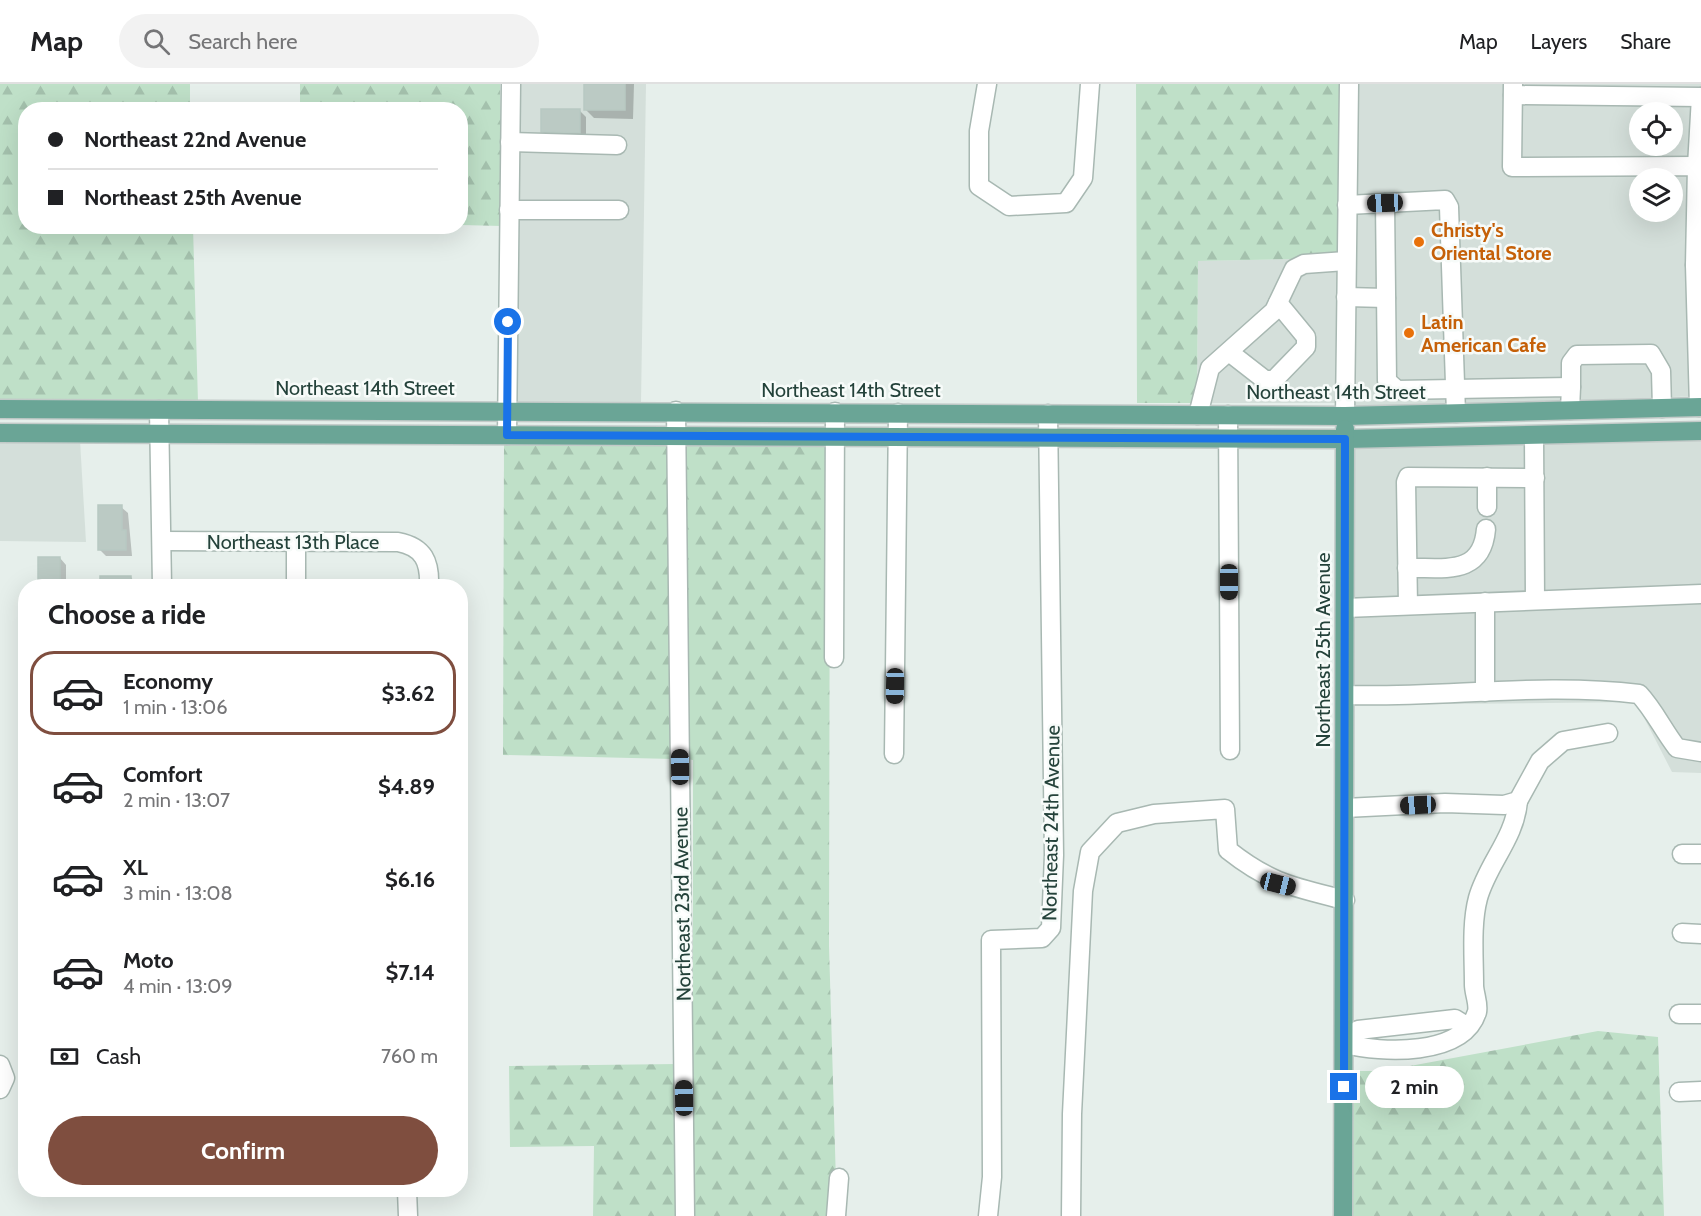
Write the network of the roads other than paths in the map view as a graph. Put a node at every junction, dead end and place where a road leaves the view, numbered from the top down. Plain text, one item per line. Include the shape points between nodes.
1 (511, 84) edge
2 (987, 84) edge
3 (1090, 84) edge
4 (1349, 84) edge
5 (1513, 89) edge
6 (1701, 97) edge
7 (510, 142) junction
8 (617, 145) dead end
9 (1699, 166) edge
10 (1385, 203) junction
11 (1347, 205) junction
12 (509, 210) junction
13 (620, 210) dead end
14 (1346, 261) junction
15 (1698, 265) edge
16 (1346, 297) junction
17 (1386, 298) junction
18 (1278, 303) junction
19 (1229, 352) junction
20 (1699, 366) edge
21 (1571, 387) junction
22 (1504, 388) junction
23 (1456, 390) junction
24 (1700, 407) edge
25 (1662, 408) junction
26 (0, 409) edge
27 (159, 410) junction
28 (1570, 410) junction
29 (507, 411) junction
30 (676, 411) junction
31 (836, 412) junction
32 (1505, 412) junction
33 (898, 413) junction
34 (1456, 413) junction
35 (1048, 414) junction
36 (1198, 415) junction
37 (1228, 415) junction
38 (1345, 416) junction
39 (1700, 431) edge
40 (0, 432) edge
41 (159, 433) junction
42 (507, 435) junction
43 (676, 436) junction
44 (1534, 436) junction
45 (835, 437) junction
46 (898, 437) junction
47 (1049, 438) junction
48 (1228, 438) junction
49 (1345, 439) junction
50 (1487, 477) junction
51 (1534, 478) junction
52 (1487, 507) dead end
53 (1486, 529) dead end
54 (162, 541) junction
55 (296, 542) junction
56 (1407, 568) junction
57 (162, 579) edge
58 (296, 579) edge
59 (429, 579) edge
60 (1701, 594) edge
61 (1535, 600) junction
62 (1485, 602) junction
63 (1408, 605) junction
64 (1345, 608) junction
65 (834, 658) dead end
66 (1485, 692) junction
67 (1345, 695) junction
68 (1608, 733) dead end
69 (1230, 750) dead end
70 (1701, 752) edge
71 (894, 754) dead end
72 (1518, 801) junction
73 (1345, 808) junction
74 (1682, 854) dead end
75 (1701, 854) edge
76 (1345, 900) junction
77 (1682, 933) dead end
78 (1701, 934) edge
79 (1679, 1014) dead end
80 (1701, 1014) edge
81 (1345, 1044) junction
82 (0, 1065) edge
83 (0, 1089) edge
84 (1701, 1091) edge
85 (1679, 1092) dead end
86 (839, 1178) dead end
87 (407, 1197) edge
88 (408, 1216) edge
89 (686, 1216) edge
90 (836, 1216) edge
91 (988, 1216) edge
92 (1071, 1216) edge
93 (1343, 1216) edge

1 - 7 street
2 - 3 street via 979,131 979,186 1009,206 1066,203 1083,178
4 - 11 street, Northeast 25th Avenue
5 - 6 street
5 - 9 street via 1512,167
6 - 9 street
7 - 8 street
7 - 12 street
9 - 15 street
10 - 11 street
10 - 17 street
10 - 23 street via 1444,200 1449,207
11 - 14 street, Northeast 25th Avenue
12 - 13 street
12 - 29 street
14 - 16 street, Northeast 25th Avenue
14 - 18 street via 1304,264 1294,269
15 - 20 street
16 - 17 street
16 - 38 street, Northeast 25th Avenue
17 - 23 street via 1387,381 1397,390
18 - 19 street
18 - 19 street via 1306,337 1306,347 1274,380 1265,381
19 - 36 street via 1210,368
20 - 24 street
21 - 22 street
21 - 25 street via 1571,363 1577,355 1651,354 1661,370
21 - 28 street
22 - 23 street
22 - 32 street
23 - 34 street
24 - 25 main road, Northeast 14th Street
24 - 39 main road
25 - 28 main road, Northeast 14th Street
26 - 27 main road, Northeast 14th Street
27 - 29 main road, Northeast 14th Street
27 - 41 street
28 - 32 main road, Northeast 14th Street
29 - 30 main road, Northeast 14th Street
29 - 42 street
30 - 31 main road, Northeast 14th Street
30 - 43 street, Northeast 23rd Avenue
31 - 33 main road, Northeast 14th Street
31 - 45 street
32 - 34 main road, Northeast 14th Street
33 - 35 main road, Northeast 14th Street
33 - 46 street
34 - 38 main road, Northeast 14th Street
35 - 36 main road, Northeast 14th Street
35 - 47 street, Northeast 24th Avenue
36 - 37 main road, Northeast 14th Street
37 - 38 main road, Northeast 14th Street
37 - 48 street
38 - 49 main road, Northeast 25th Avenue
39 - 44 main road
40 - 41 main road
41 - 42 main road
41 - 54 street
42 - 43 main road
43 - 45 main road
43 - 89 street, Northeast 23rd Avenue
44 - 49 main road
44 - 51 street
45 - 46 main road
45 - 65 street
46 - 47 main road
46 - 71 street
47 - 48 main road
47 - 91 street, Northeast 24th Avenue via 1054,855 1051,928 1042,938 991,940 992,1177
48 - 49 main road
48 - 69 street
49 - 64 main road, Northeast 25th Avenue
50 - 51 street
50 - 52 street
50 - 56 street via 1408,477
51 - 61 street
53 - 56 street via 1483,547 1473,562 1461,567
54 - 55 street, Northeast 13th Place
54 - 57 street
55 - 58 street
55 - 59 street, Northeast 13th Place via 411,545 428,562
56 - 63 street
60 - 61 street
61 - 62 street
62 - 63 street
62 - 66 street
63 - 64 street
64 - 67 main road, Northeast 25th Avenue
66 - 67 street
66 - 70 street via 1639,694 1677,748
67 - 73 main road, Northeast 25th Avenue
68 - 72 street via 1563,741 1540,761
72 - 73 street via 1504,805 1445,803
72 - 81 street via 1512,830 1478,897 1474,936 1477,1011 1468,1027 1452,1040 1424,1047 1369,1050
73 - 76 main road, Northeast 25th Avenue
74 - 75 street
76 - 81 main road, Northeast 25th Avenue
76 - 92 street via 1278,884 1252,869 1228,850 1225,809 1154,814 1117,823 1090,852 1083,891
77 - 78 street
79 - 80 street
81 - 93 main road, Northeast 25th Avenue
82 - 83 street via 5,1078
84 - 85 street
86 - 90 street
87 - 88 street

